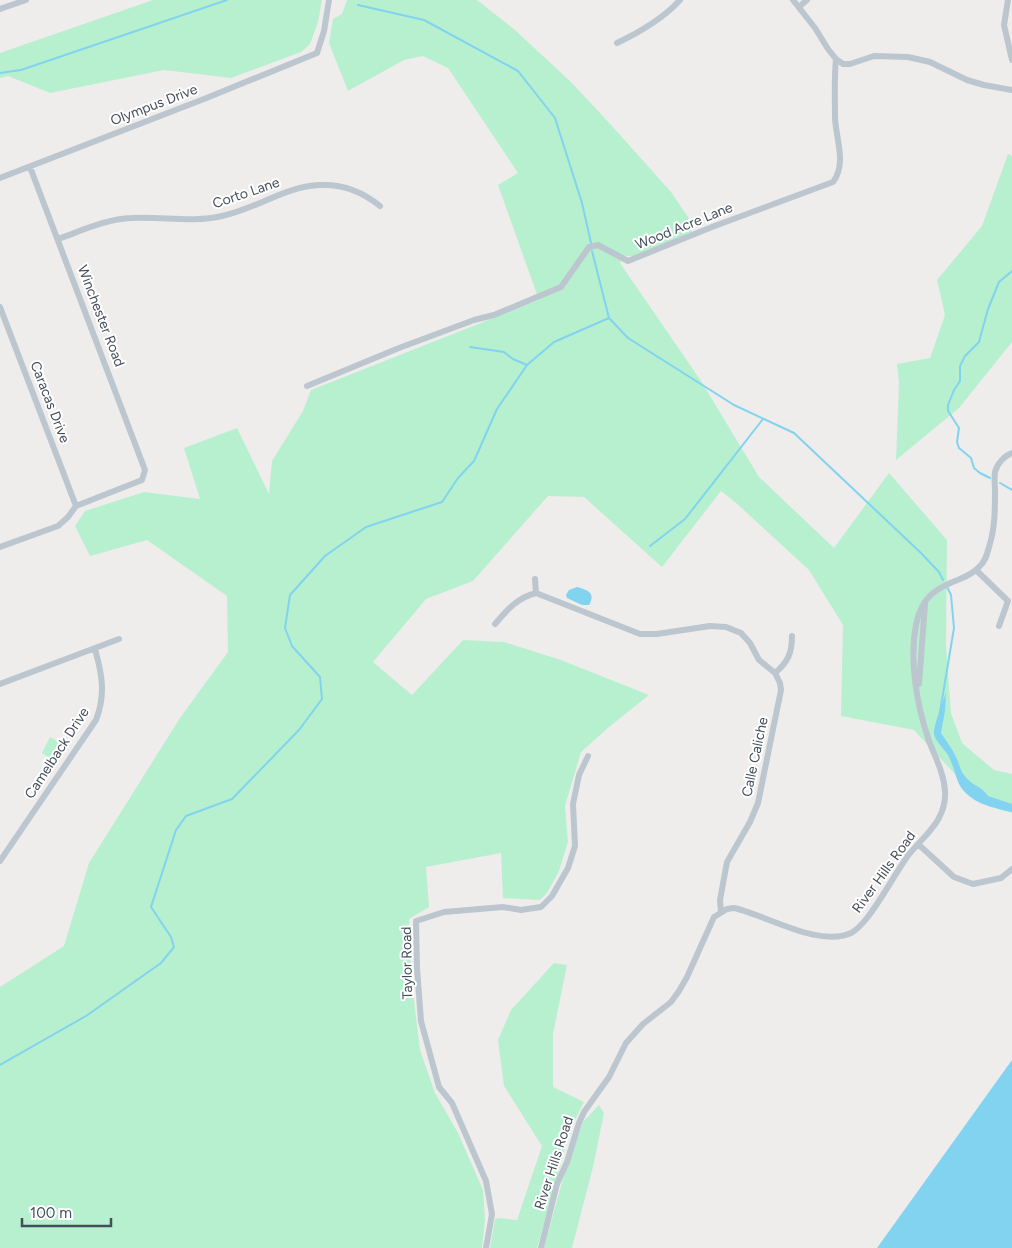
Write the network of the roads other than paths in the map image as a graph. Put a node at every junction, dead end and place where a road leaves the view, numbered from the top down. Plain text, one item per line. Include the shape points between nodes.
1 (26, 0) edge
2 (329, 0) edge
3 (680, 0) edge
4 (793, 0) edge
5 (807, 0) edge
6 (1008, 0) edge
7 (799, 6) junction
8 (0, 9) edge
9 (617, 42) dead end
10 (836, 59) junction
11 (1012, 60) edge
12 (1012, 90) edge
13 (30, 167) junction
14 (0, 178) edge
15 (380, 206) dead end
16 (58, 239) junction
17 (0, 307) edge
18 (307, 386) dead end
19 (1012, 453) edge
20 (76, 506) junction
21 (1, 545) edge
22 (976, 570) junction
23 (535, 579) dead end
24 (536, 593) junction
25 (495, 624) dead end
26 (999, 626) dead end
27 (792, 636) dead end
28 (119, 639) dead end
29 (95, 649) junction
30 (775, 672) junction
31 (0, 684) edge
32 (588, 756) dead end
33 (918, 844) junction
34 (0, 860) edge
35 (1012, 869) edge
36 (721, 912) junction
37 (486, 1248) edge
38 (541, 1248) edge

1 - 8 street
2 - 13 street, Olympus Drive via 324,31 316,53
3 - 9 street via 650,26
4 - 7 street
5 - 7 street
6 - 11 street via 1004,24
7 - 10 street
10 - 12 street via 843,64 874,56 920,59 967,80
10 - 18 street, Wood Acre Lane via 835,121 840,153 839,175 834,182 628,261 598,245 589,247 560,287
13 - 14 street, Olympus Drive
13 - 16 street, Winchester Road
15 - 16 street, Corto Lane via 349,188 320,185 296,189 224,216 186,220 124,218
16 - 20 street, Winchester Road via 145,470 142,480
17 - 20 street, Caracas Drive
19 - 22 street via 1002,460 995,473 993,535 986,559
20 - 21 street via 58,526
22 - 26 street via 1008,601
22 - 33 street, River Hills Road via 941,586 925,601 918,695 924,725 943,776 945,804 934,828
23 - 24 street
24 - 25 street via 524,596
24 - 30 street via 640,634 710,626 735,630 745,636 759,660
27 - 30 street via 790,656
28 - 29 street
29 - 31 street
29 - 34 street, Camelback Drive via 103,681 102,702 96,720
30 - 36 street, Calle Caliche via 781,690 761,792 750,822 727,862
32 - 37 street, Taylor Road via 579,775 572,804 575,846 568,868 552,896 541,907 444,912 416,922 421,1021 439,1087 452,1103 486,1181 492,1214
33 - 35 street via 954,877 973,884 1001,878
33 - 36 street, River Hills Road via 868,917 850,933 812,934 741,910
36 - 38 street, River Hills Road via 710,922 679,991 626,1043 609,1077 584,1112 557,1184

